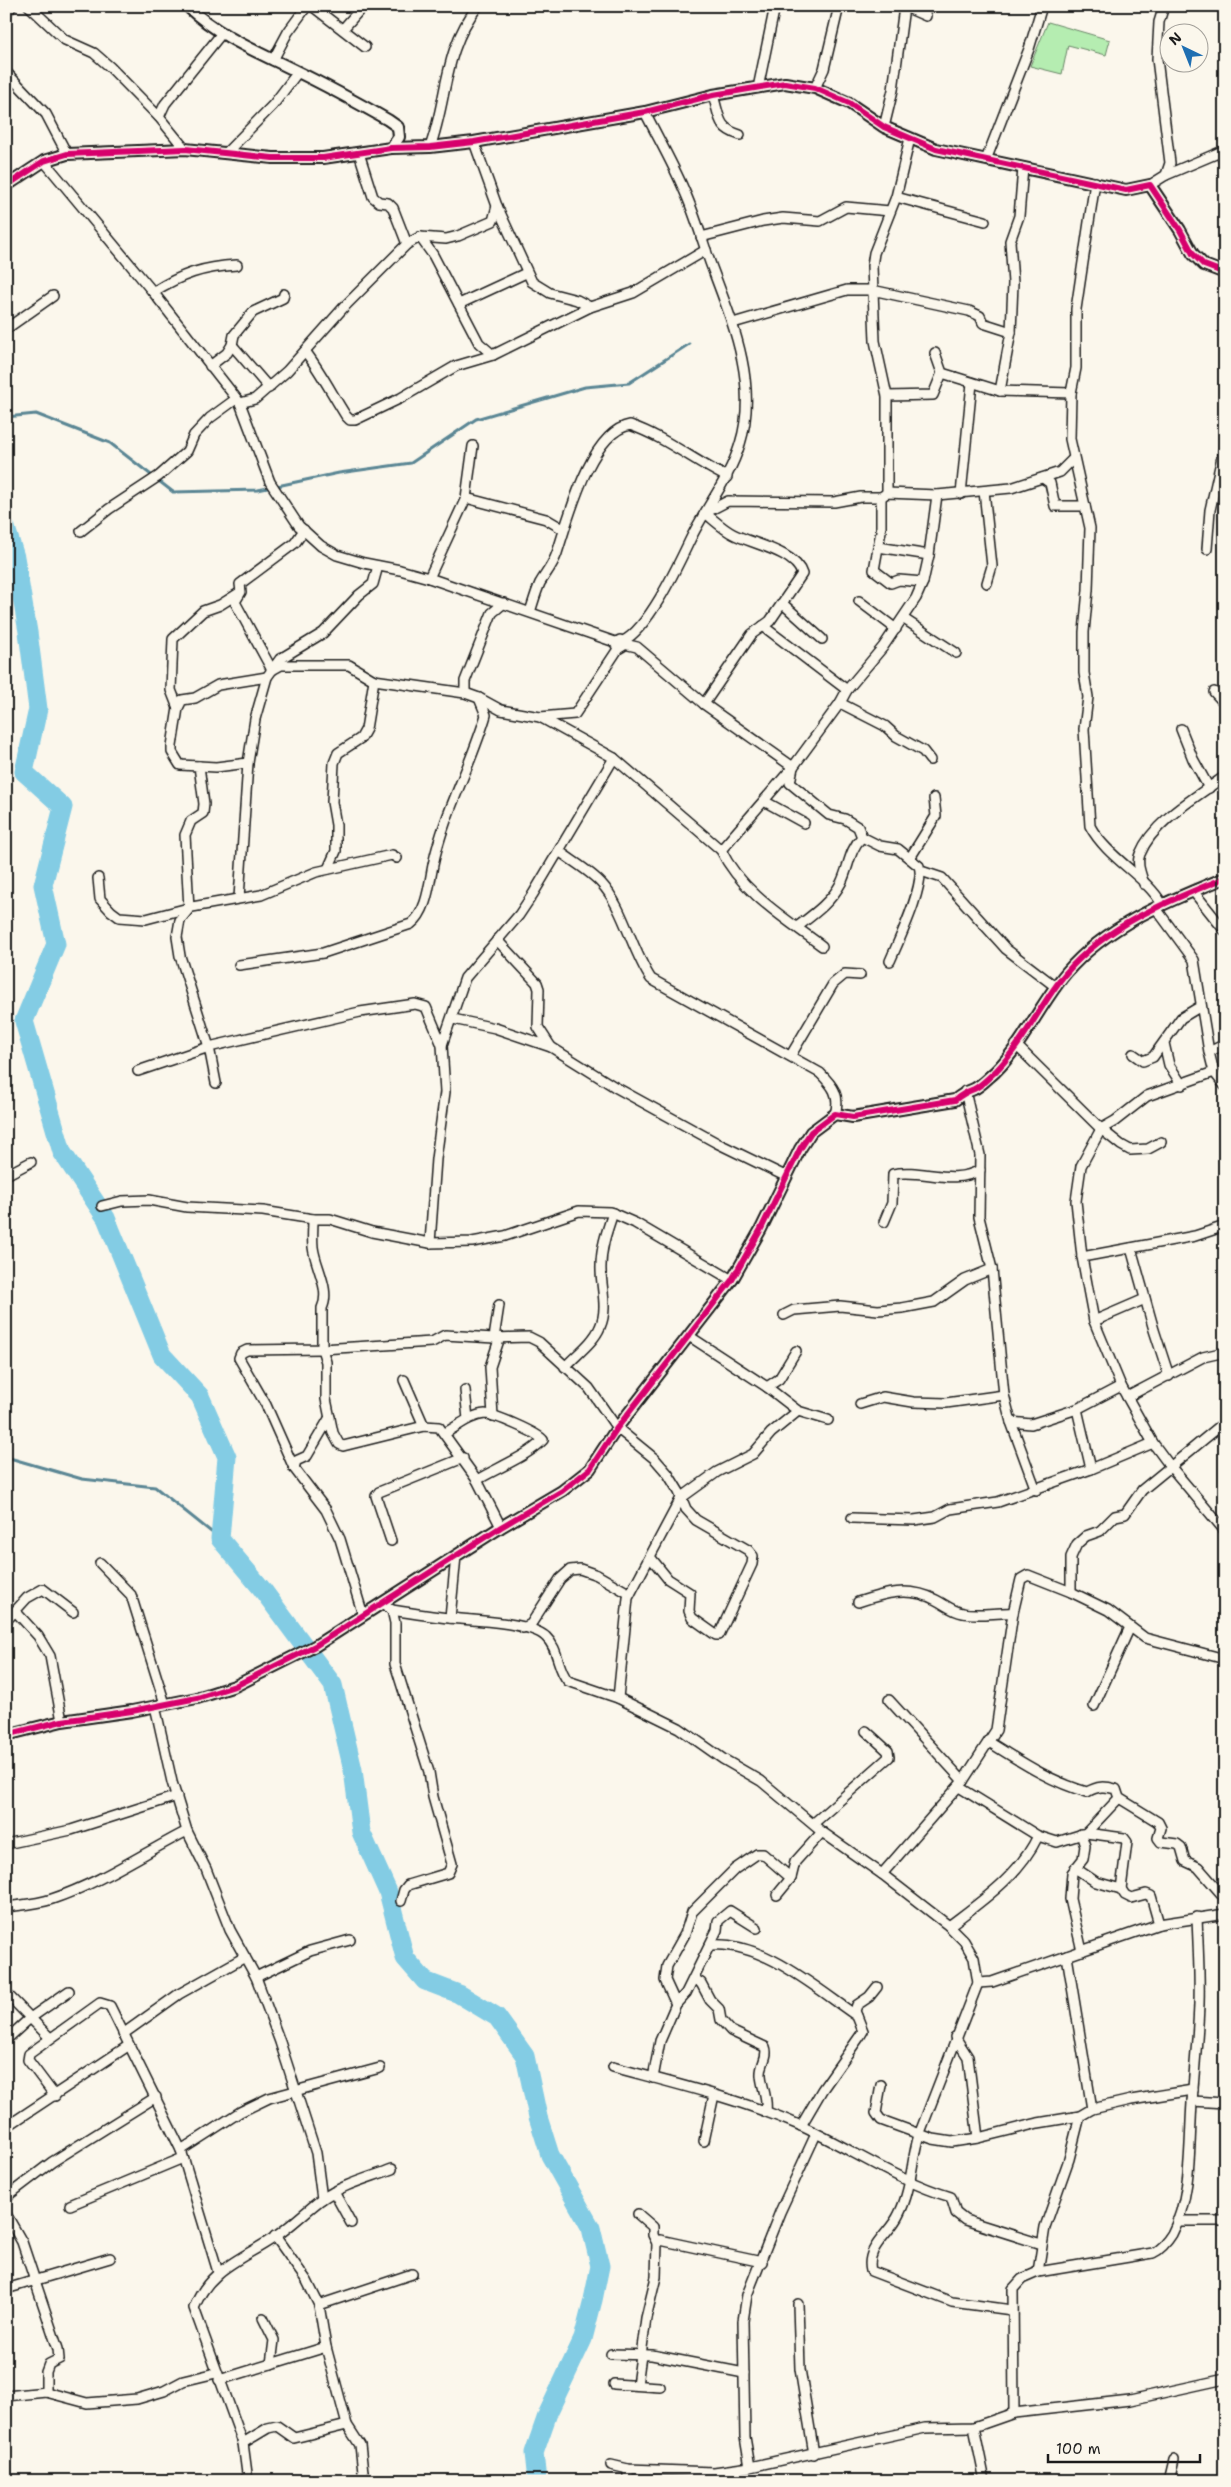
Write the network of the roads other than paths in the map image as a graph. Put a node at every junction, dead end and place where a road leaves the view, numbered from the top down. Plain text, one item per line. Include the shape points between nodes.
1 (12, 6) edge
2 (29, 6) edge
3 (187, 6) edge
4 (307, 6) edge
5 (312, 6) edge
6 (363, 6) edge
7 (478, 6) edge
8 (775, 6) edge
9 (839, 6) edge
10 (904, 6) edge
11 (1042, 6) edge
12 (1164, 6) edge
13 (6, 12) edge
14 (926, 16) dead end
15 (343, 29) junction
16 (222, 33) junction
17 (365, 47) dead end
18 (273, 60) junction
19 (6, 72) edge
20 (298, 72) junction
21 (758, 88) junction
22 (815, 88) junction
23 (713, 95) junction
24 (645, 112) junction
25 (159, 117) junction
26 (884, 127) junction
27 (740, 135) dead end
28 (910, 138) junction
29 (474, 142) junction
30 (391, 148) junction
31 (430, 148) junction
32 (185, 149) junction
33 (1222, 151) edge
34 (226, 153) junction
35 (359, 153) junction
36 (67, 154) junction
37 (986, 160) junction
38 (44, 161) junction
39 (1225, 163) edge
40 (1023, 168) junction
41 (1166, 175) junction
42 (1095, 182) junction
43 (1150, 185) junction
44 (6, 186) edge
45 (896, 197) junction
46 (497, 206) junction
47 (890, 211) junction
48 (984, 221) dead end
49 (420, 237) junction
50 (701, 237) junction
51 (407, 244) junction
52 (706, 250) junction
53 (237, 264) dead end
54 (526, 273) junction
55 (1225, 273) edge
56 (872, 290) junction
57 (153, 292) junction
58 (284, 294) dead end
59 (53, 296) dead end
60 (459, 304) junction
61 (590, 307) junction
62 (733, 323) junction
63 (6, 329) edge
64 (1011, 332) junction
65 (232, 345) junction
66 (305, 351) junction
67 (935, 353) dead end
68 (493, 355) junction
69 (210, 366) junction
70 (942, 373) junction
71 (972, 383) junction
72 (269, 388) junction
73 (1000, 391) junction
74 (1070, 393) junction
75 (887, 396) junction
76 (238, 401) junction
77 (1225, 444) edge
78 (473, 446) dead end
79 (1073, 459) junction
80 (1222, 469) edge
81 (726, 477) junction
82 (1043, 478) junction
83 (984, 491) junction
84 (961, 494) junction
85 (884, 495) junction
86 (937, 495) junction
87 (466, 498) junction
88 (1085, 506) junction
89 (705, 513) junction
90 (563, 529) junction
91 (304, 530) junction
92 (81, 531) dead end
93 (878, 547) junction
94 (1207, 548) dead end
95 (929, 555) junction
96 (378, 566) junction
97 (429, 578) junction
98 (923, 582) junction
99 (987, 584) dead end
100 (241, 592) junction
101 (859, 601) dead end
102 (504, 603) junction
103 (783, 604) junction
104 (530, 612) junction
105 (904, 619) junction
106 (763, 626) junction
107 (896, 629) junction
108 (822, 639) dead end
109 (620, 644) junction
110 (956, 653) dead end
111 (270, 673) junction
112 (374, 680) junction
113 (848, 690) junction
114 (1214, 692) dead end
115 (465, 693) junction
116 (479, 698) junction
117 (840, 703) junction
118 (704, 704) junction
119 (1225, 704) edge
120 (178, 708) junction
121 (540, 717) junction
122 (1181, 729) dead end
123 (614, 758) junction
124 (930, 760) dead end
125 (248, 763) junction
126 (199, 766) junction
127 (793, 766) junction
128 (1225, 776) edge
129 (1209, 788) junction
130 (934, 798) dead end
131 (764, 801) junction
132 (804, 823) dead end
133 (862, 837) junction
134 (559, 850) junction
135 (721, 850) junction
136 (397, 858) dead end
137 (910, 858) junction
138 (328, 869) junction
139 (920, 871) junction
140 (98, 878) dead end
141 (1225, 878) edge
142 (1144, 885) junction
143 (1193, 891) junction
144 (239, 898) junction
145 (1158, 905) junction
146 (189, 909) junction
147 (797, 927) junction
148 (1225, 931) edge
149 (497, 940) junction
150 (822, 946) dead end
151 (890, 961) dead end
152 (239, 965) dead end
153 (860, 975) dead end
154 (1056, 987) junction
155 (1201, 1006) junction
156 (453, 1019) junction
157 (1164, 1043) junction
158 (1225, 1044) edge
159 (442, 1045) junction
160 (1016, 1045) junction
161 (209, 1047) junction
162 (551, 1047) junction
163 (1208, 1052) junction
164 (1133, 1054) dead end
165 (791, 1056) junction
166 (138, 1071) dead end
167 (1214, 1072) junction
168 (216, 1083) dead end
169 (1182, 1085) junction
170 (1225, 1086) edge
171 (965, 1091) junction
172 (835, 1114) junction
173 (1101, 1129) junction
174 (1161, 1142) dead end
175 (31, 1162) dead end
176 (980, 1170) junction
177 (6, 1175) edge
178 (785, 1176) junction
179 (102, 1206) dead end
180 (613, 1213) junction
181 (313, 1219) junction
182 (884, 1222) dead end
183 (1225, 1226) edge
184 (430, 1243) junction
185 (1131, 1248) junction
186 (1082, 1257) junction
187 (992, 1269) junction
188 (732, 1280) junction
189 (1145, 1299) junction
190 (499, 1305) dead end
191 (784, 1315) dead end
192 (1094, 1321) junction
193 (690, 1336) junction
194 (497, 1338) junction
195 (322, 1349) junction
196 (796, 1351) dead end
197 (1225, 1352) edge
198 (565, 1367) junction
199 (1169, 1376) junction
200 (404, 1380) dead end
201 (767, 1386) junction
202 (1121, 1386) junction
203 (465, 1390) dead end
204 (1004, 1395) junction
205 (1127, 1397) junction
206 (860, 1404) dead end
207 (1077, 1409) junction
208 (798, 1411) junction
209 (493, 1416) junction
210 (330, 1417) junction
211 (468, 1419) junction
212 (828, 1420) dead end
213 (1011, 1422) junction
214 (1225, 1422) edge
215 (424, 1426) junction
216 (617, 1428) junction
217 (445, 1433) junction
218 (1153, 1443) junction
219 (463, 1458) junction
220 (1170, 1466) junction
221 (294, 1468) junction
222 (1091, 1469) junction
223 (477, 1480) junction
224 (1036, 1490) junction
225 (681, 1498) junction
226 (852, 1518) dead end
227 (501, 1527) junction
228 (1225, 1531) edge
229 (391, 1541) dead end
230 (456, 1556) junction
231 (651, 1558) junction
232 (100, 1563) dead end
233 (1071, 1592) junction
234 (630, 1594) junction
235 (858, 1602) dead end
236 (382, 1603) junction
237 (392, 1610) junction
238 (16, 1612) junction
239 (73, 1612) dead end
240 (1013, 1613) junction
241 (363, 1615) junction
242 (450, 1618) junction
243 (6, 1621) edge
244 (1130, 1627) junction
245 (523, 1628) junction
246 (1225, 1658) edge
247 (618, 1698) junction
248 (888, 1700) dead end
249 (160, 1705) junction
250 (1094, 1706) dead end
251 (62, 1721) junction
252 (866, 1730) dead end
253 (6, 1735) edge
254 (989, 1742) junction
255 (961, 1784) junction
256 (177, 1796) junction
257 (1119, 1798) junction
258 (814, 1823) junction
259 (187, 1831) junction
260 (822, 1832) junction
261 (1084, 1833) junction
262 (1038, 1836) junction
263 (6, 1844) edge
264 (1074, 1868) junction
265 (882, 1874) junction
266 (791, 1878) junction
267 (1121, 1889) junction
268 (776, 1895) dead end
269 (1225, 1898) edge
270 (402, 1901) dead end
271 (6, 1907) edge
272 (1225, 1914) edge
273 (1197, 1917) junction
274 (1158, 1924) junction
275 (949, 1926) junction
276 (757, 1928) dead end
277 (350, 1940) dead end
278 (710, 1945) junction
279 (1082, 1951) junction
280 (1067, 1956) junction
281 (245, 1957) junction
282 (256, 1977) junction
283 (694, 1979) junction
284 (978, 1983) junction
285 (877, 1987) dead end
286 (70, 1991) dead end
287 (6, 1993) edge
288 (676, 2004) junction
289 (857, 2016) junction
290 (29, 2019) junction
291 (123, 2034) junction
292 (50, 2038) junction
293 (955, 2038) junction
294 (6, 2040) edge
295 (128, 2046) junction
296 (380, 2068) dead end
297 (613, 2068) dead end
298 (653, 2078) junction
299 (881, 2086) dead end
300 (1194, 2090) junction
301 (296, 2091) junction
302 (714, 2095) junction
303 (55, 2096) junction
304 (156, 2097) junction
305 (1192, 2101) junction
306 (1225, 2103) edge
307 (1092, 2109) junction
308 (766, 2112) junction
309 (1080, 2116) junction
310 (801, 2126) junction
311 (6, 2127) edge
312 (816, 2134) junction
313 (919, 2134) junction
314 (978, 2138) junction
315 (704, 2141) dead end
316 (182, 2154) junction
317 (392, 2169) dead end
318 (911, 2181) junction
319 (334, 2192) junction
320 (6, 2197) edge
321 (322, 2199) junction
322 (70, 2205) dead end
323 (6, 2214) edge
324 (638, 2214) dead end
325 (1177, 2221) junction
326 (1225, 2221) edge
327 (351, 2223) dead end
328 (276, 2236) junction
329 (657, 2243) junction
330 (1041, 2244) junction
331 (110, 2258) dead end
332 (762, 2262) junction
333 (218, 2272) junction
334 (1038, 2272) junction
335 (412, 2274) dead end
336 (34, 2280) junction
337 (6, 2289) edge
338 (798, 2304) dead end
339 (319, 2305) junction
340 (1012, 2310) junction
341 (263, 2318) dead end
342 (326, 2348) junction
343 (611, 2354) dead end
344 (641, 2355) junction
345 (270, 2364) junction
346 (744, 2372) junction
347 (217, 2377) junction
348 (1225, 2379) edge
349 (614, 2384) dead end
350 (637, 2385) junction
351 (660, 2387) dead end
352 (46, 2392) junction
353 (6, 2396) edge
354 (1014, 2413) junction
355 (347, 2425) junction
356 (974, 2426) junction
357 (243, 2443) junction
358 (814, 2454) junction
359 (1174, 2460) dead end
360 (611, 2465) dead end
361 (750, 2467) junction
362 (628, 2469) junction
363 (248, 2481) edge
364 (364, 2481) edge
365 (628, 2481) edge
366 (984, 2481) edge
367 (1169, 2481) edge

1 - 13 street
2 - 25 street via 65,40 100,57
3 - 16 street
4 - 18 street
5 - 15 street
6 - 15 street
7 - 31 street via 457,37 439,122
8 - 21 street
9 - 22 street via 824,69
10 - 14 street
10 - 26 street via 893,90
11 - 37 street via 1029,50
12 - 41 street via 1159,22 1157,59 1170,163
15 - 17 street
16 - 18 street
16 - 25 street via 165,104
18 - 20 street
19 - 36 street via 19,82 46,114
20 - 30 street via 398,127 399,137
20 - 34 street via 273,105
21 - 22 street via 785,83
21 - 23 street
22 - 26 street via 849,104
23 - 24 street
23 - 27 street via 723,127
24 - 29 street
24 - 50 street via 685,190
25 - 32 street
26 - 28 street
28 - 37 street via 936,149
28 - 45 street
29 - 31 street
29 - 46 street
30 - 31 street
30 - 35 street
32 - 34 street
32 - 36 street
33 - 39 street
33 - 41 street
34 - 35 street via 273,158 323,158
35 - 51 street via 373,197 393,208
36 - 38 street
37 - 40 street
38 - 44 street
38 - 57 street
40 - 42 street
40 - 64 street via 1019,216 1010,241 1013,283
41 - 43 street
42 - 43 street via 1126,190
42 - 74 street via 1076,309 1076,368
43 - 55 street via 1193,254 1204,265
45 - 47 street
45 - 48 street
46 - 49 street via 494,221 466,233 446,239
46 - 54 street
47 - 50 street via 846,207 820,221 783,218
47 - 56 street via 874,253
49 - 51 street
49 - 60 street via 433,254
50 - 52 street
51 - 66 street
52 - 61 street via 633,293
52 - 62 street
53 - 57 street via 187,273
54 - 60 street
54 - 61 street via 541,288
56 - 62 street via 847,290
56 - 64 street via 969,311 980,316 984,323
56 - 75 street via 875,341
57 - 69 street
58 - 65 street via 283,298 253,312 234,335
59 - 63 street
60 - 68 street via 479,343
61 - 68 street
62 - 81 street via 746,384 745,421 740,444
64 - 73 street
65 - 69 street
65 - 72 street
66 - 68 street via 350,420 401,398 456,366
66 - 72 street
67 - 70 street
69 - 76 street
70 - 71 street
70 - 75 street via 933,395
71 - 73 street
71 - 84 street
72 - 76 street via 255,400
73 - 74 street
74 - 79 street
75 - 85 street
76 - 91 street via 270,482 283,505
76 - 92 street via 210,418 194,435 186,451 159,476
77 - 80 street
78 - 87 street
79 - 82 street via 1060,472
79 - 88 street
80 - 94 street via 1210,510
81 - 89 street
81 - 90 street via 645,430 625,426 617,430 597,452
82 - 83 street via 1011,488
82 - 88 street via 1050,482 1055,506
83 - 84 street
83 - 99 street via 992,566
84 - 86 street
85 - 86 street
85 - 89 street via 834,502 728,502
85 - 93 street
86 - 95 street
87 - 90 street via 546,519
87 - 97 street
88 - 142 street via 1090,528 1084,632 1084,673 1088,697 1084,729 1090,826 1097,839
89 - 103 street via 733,535 778,552 800,568 801,578
89 - 109 street via 674,574 644,622
90 - 104 street via 550,570 540,584
91 - 96 street via 337,555
91 - 100 street via 295,543 240,584
93 - 95 street
93 - 98 street via 874,570 883,579 891,583 899,580
95 - 98 street
96 - 97 street
96 - 111 street via 373,584 323,633 280,659
97 - 102 street
98 - 105 street
100 - 111 street via 234,602
100 - 120 street via 203,611 173,639 171,690
101 - 107 street
102 - 104 street
102 - 115 street via 492,613 465,681
103 - 106 street
103 - 108 street
104 - 109 street
105 - 107 street
105 - 110 street
106 - 113 street
106 - 118 street via 752,634
107 - 113 street
109 - 118 street via 637,647
109 - 121 street via 574,714
111 - 112 street via 281,665 349,665
111 - 120 street via 218,685 195,698 182,700
111 - 125 street via 255,719
112 - 115 street
112 - 138 street via 366,729 361,738 338,753 334,763 332,802 336,851
113 - 117 street
114 - 119 street
115 - 116 street
116 - 121 street via 501,710
116 - 152 street via 486,716 442,833 419,918 323,954
117 - 124 street via 884,726 923,751
117 - 127 street
118 - 127 street
120 - 126 street via 172,752 180,765
121 - 123 street
122 - 129 street
123 - 134 street
123 - 135 street
125 - 126 street
125 - 144 street
126 - 146 street via 203,812 191,821 185,835
127 - 131 street
127 - 133 street via 790,783 829,815 858,827
128 - 129 street
129 - 142 street via 1166,819 1146,843 1138,863
130 - 137 street via 936,816
131 - 132 street
131 - 135 street
133 - 137 street via 880,846 898,849
133 - 147 street via 853,846 842,882 830,900
134 - 149 street via 519,915
134 - 165 street via 601,883 612,899 650,979
135 - 147 street via 734,873
136 - 138 street via 392,855
137 - 139 street
138 - 144 street via 260,895
139 - 151 street via 908,918
139 - 154 street via 942,878 1006,949
140 - 146 street via 100,899 119,917 146,919
141 - 143 street
142 - 145 street via 1154,891
143 - 145 street
143 - 148 street
144 - 146 street
145 - 154 street via 1089,950
145 - 155 street via 1194,960
146 - 161 street via 180,920 177,937
147 - 150 street
149 - 156 street via 464,978
149 - 162 street via 537,983 538,1027
153 - 165 street via 845,974 833,984
154 - 160 street
155 - 157 street via 1181,1018
155 - 163 street
156 - 159 street
156 - 162 street via 495,1028
157 - 164 street via 1146,1061
157 - 169 street via 1169,1065
158 - 163 street
159 - 161 street via 429,1011 415,1004 360,1012
159 - 184 street via 445,1092
160 - 171 street via 996,1071 975,1089
160 - 173 street
161 - 166 street
161 - 168 street
162 - 178 street via 717,1143
163 - 167 street
165 - 172 street via 820,1072 832,1085 838,1099
167 - 169 street
167 - 170 street
169 - 173 street via 1147,1096
171 - 172 street via 955,1100 857,1116
171 - 176 street via 980,1155
172 - 178 street via 811,1132
173 - 174 street via 1130,1150 1148,1149
173 - 186 street via 1081,1166 1076,1201
175 - 177 street
176 - 182 street via 970,1176 951,1178 906,1172 893,1174 892,1203
176 - 187 street via 979,1217
178 - 188 street
179 - 181 street via 149,1200 187,1207 263,1211
180 - 184 street via 579,1211 505,1236 472,1242
180 - 188 street
180 - 198 street via 604,1240 601,1266 601,1325
181 - 184 street via 330,1219 372,1232
181 - 195 street via 313,1247 325,1302 322,1308
183 - 185 street via 1195,1236
185 - 186 street
185 - 189 street
186 - 192 street
187 - 191 street via 965,1280 934,1302 878,1310 843,1306 794,1310
187 - 204 street
188 - 193 street
189 - 192 street
189 - 199 street
190 - 194 street
192 - 202 street
193 - 201 street
193 - 216 street
194 - 195 street via 445,1335 432,1342
194 - 198 street via 529,1337 539,1342
194 - 209 street via 490,1367
195 - 210 street
195 - 221 street via 247,1350 239,1358 266,1405
196 - 201 street via 779,1379
197 - 199 street via 1203,1357
198 - 216 street via 589,1388
199 - 205 street
200 - 215 street
201 - 208 street
202 - 205 street
202 - 207 street
203 - 211 street
204 - 206 street via 946,1403 883,1397
204 - 213 street
205 - 218 street
207 - 213 street via 1031,1424
207 - 222 street
208 - 212 street
208 - 225 street via 771,1433 753,1454 717,1472
209 - 211 street via 486,1414
209 - 223 street via 536,1433 543,1440 526,1454
210 - 215 street via 334,1433 343,1446
210 - 221 street via 307,1456 296,1461
211 - 217 street
213 - 224 street
214 - 220 street
215 - 217 street via 439,1427
216 - 225 street via 655,1459
216 - 227 street via 590,1469 562,1491
217 - 219 street
218 - 220 street
218 - 222 street
219 - 223 street
219 - 229 street via 379,1492 376,1496
220 - 228 street
220 - 233 street via 1142,1490 1125,1514 1115,1516 1105,1528 1086,1536 1078,1544 1071,1556
221 - 241 street via 326,1510 340,1539
222 - 224 street
223 - 227 street
224 - 226 street via 998,1502 950,1509 935,1517
225 - 231 street
225 - 231 street via 696,1520 748,1550 752,1556 752,1564 719,1635 692,1618 690,1593 668,1579
227 - 230 street
230 - 236 street
230 - 242 street
231 - 234 street
232 - 249 street via 130,1595
233 - 240 street via 1028,1575 1021,1578
233 - 244 street via 1108,1610
234 - 245 street via 597,1575 580,1569 570,1570 560,1579 531,1624
234 - 247 street
235 - 240 street via 903,1591 917,1593 966,1614
236 - 237 street
236 - 241 street
237 - 242 street
237 - 270 street via 395,1664 452,1864 448,1873 408,1884
238 - 239 street via 27,1598 43,1589
238 - 243 street
238 - 251 street via 38,1636 50,1656
240 - 254 street via 996,1730
241 - 249 street via 315,1646 234,1686
242 - 245 street
244 - 246 street via 1159,1643
244 - 250 street
245 - 247 street via 544,1635 552,1643 562,1675 568,1682
247 - 258 street via 679,1728 754,1776
248 - 255 street
249 - 251 street
249 - 256 street
251 - 253 street
252 - 258 street via 888,1751 889,1757
254 - 255 street
254 - 257 street via 1064,1785 1088,1792 1104,1786 1116,1789
255 - 262 street
255 - 265 street
256 - 259 street
256 - 263 street via 71,1830
257 - 261 street
257 - 269 street via 1158,1822 1161,1842 1181,1847 1185,1861 1198,1867
258 - 260 street
259 - 271 street via 95,1882 50,1900
259 - 281 street
260 - 265 street
260 - 266 street via 795,1862
261 - 262 street via 1057,1842
261 - 264 street via 1083,1860
261 - 267 street via 1124,1838 1127,1842
262 - 275 street via 1004,1884
264 - 267 street via 1096,1882
264 - 279 street via 1070,1900
265 - 275 street
266 - 268 street
266 - 288 street via 763,1854 757,1854 735,1869 692,1912 685,1934 667,1966 665,1980
267 - 274 street via 1131,1898 1151,1896
272 - 273 street
273 - 274 street
273 - 300 street via 1199,2003
274 - 279 street
275 - 284 street via 964,1941 974,1958
276 - 278 street via 735,1913 726,1912 718,1921
277 - 282 street via 310,1952
278 - 283 street
278 - 289 street via 727,1945 773,1960
279 - 280 street
280 - 284 street via 992,1982
280 - 307 street
281 - 282 street
281 - 291 street via 179,1994
282 - 301 street
283 - 288 street
283 - 308 street via 702,1983 710,2000 717,2006 720,2020 731,2031 765,2047 767,2052 761,2072 768,2100
284 - 293 street
285 - 289 street via 870,1997 857,2005
286 - 290 street
287 - 290 street
288 - 298 street via 660,2041
289 - 310 street via 863,2031
290 - 292 street
290 - 294 street
291 - 292 street via 110,2006 100,2003
291 - 295 street
292 - 303 street via 32,2050 28,2060
293 - 313 street
293 - 314 street via 968,2057
295 - 303 street
295 - 304 street
296 - 301 street
297 - 298 street
298 - 302 street
299 - 313 street via 877,2116
300 - 305 street
300 - 307 street
301 - 316 street via 269,2098 240,2112
301 - 321 street via 316,2153
302 - 308 street
302 - 315 street
303 - 311 street
304 - 316 street
304 - 320 street via 52,2162
305 - 306 street
305 - 325 street via 1189,2159
307 - 309 street
308 - 310 street
309 - 314 street via 1038,2122
309 - 330 street via 1070,2159
310 - 312 street
312 - 318 street
312 - 332 street via 780,2212
313 - 314 street via 933,2140 952,2142
313 - 318 street
316 - 322 street
316 - 333 street
317 - 319 street
318 - 330 street via 951,2197 956,2212 965,2220
318 - 340 street via 899,2215 870,2255 871,2272 952,2302
319 - 321 street
319 - 327 street
321 - 328 street
323 - 336 street via 22,2242
324 - 329 street via 653,2227
325 - 326 street
325 - 334 street via 1171,2235 1153,2254
328 - 333 street
328 - 339 street via 307,2281
329 - 332 street via 660,2240
329 - 344 street via 656,2277
330 - 334 street
331 - 336 street
332 - 346 street via 747,2295 743,2321
333 - 347 street via 205,2286 194,2308
334 - 340 street via 1022,2279 1013,2289
335 - 339 street
336 - 337 street
336 - 352 street via 58,2348 59,2359 49,2364 46,2372
338 - 358 street via 800,2369
339 - 342 street
340 - 354 street
341 - 345 street via 274,2340
342 - 345 street
342 - 355 street
343 - 344 street
344 - 346 street
344 - 350 street
345 - 347 street
346 - 361 street via 744,2437
347 - 352 street via 183,2381 137,2399 87,2403
347 - 357 street
348 - 354 street via 1130,2400
349 - 350 street
350 - 351 street
352 - 353 street
354 - 356 street
355 - 357 street via 294,2438 277,2426
355 - 364 street via 360,2446
356 - 358 street via 925,2428
356 - 366 street
357 - 363 street
358 - 361 street
359 - 367 street
360 - 362 street
361 - 362 street via 714,2472
362 - 365 street

